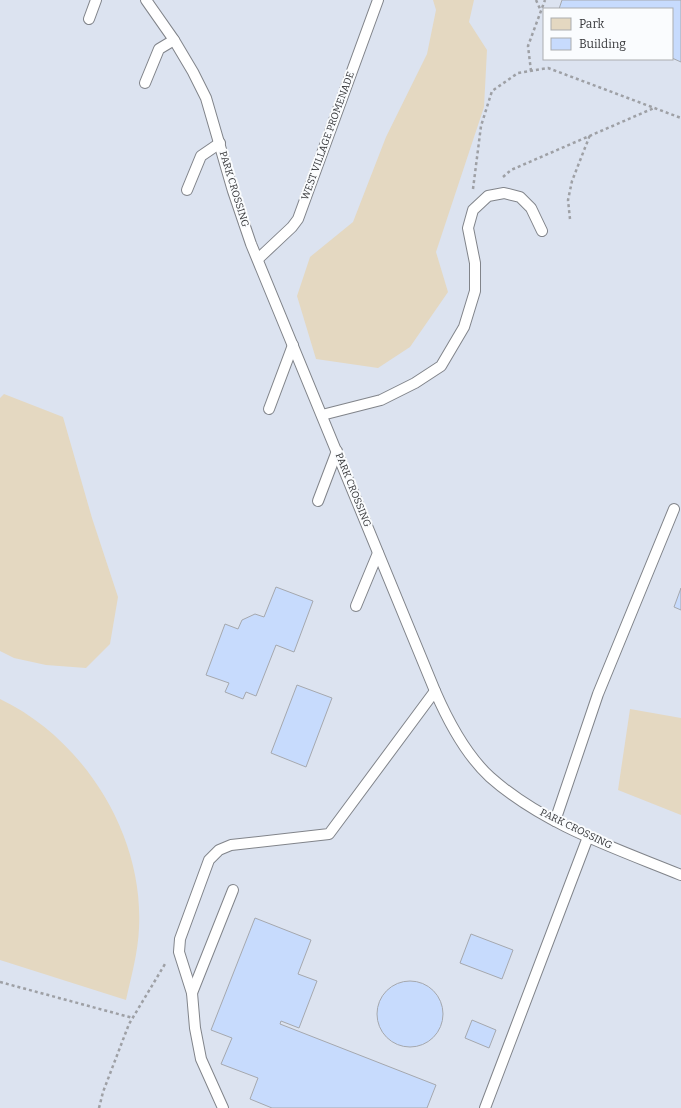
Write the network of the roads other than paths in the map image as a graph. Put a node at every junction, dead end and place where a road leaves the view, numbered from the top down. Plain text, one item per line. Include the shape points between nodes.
1 (96, 0) edge
2 (147, 0) edge
3 (378, 0) edge
4 (89, 19) dead end
5 (174, 40) junction
6 (145, 83) dead end
7 (220, 143) junction
8 (187, 190) dead end
9 (542, 231) dead end
10 (258, 259) junction
11 (293, 345) junction
12 (269, 408) dead end
13 (322, 415) junction
14 (337, 451) junction
15 (318, 500) dead end
16 (674, 509) dead end
17 (378, 553) junction
18 (356, 606) dead end
19 (435, 691) junction
20 (555, 821) junction
21 (588, 837) junction
22 (681, 875) edge
23 (233, 890) dead end
24 (192, 993) junction
25 (223, 1108) edge
26 (485, 1108) edge

1 - 4 lane
2 - 5 lane, PARK CROSSING
3 - 10 lane, WEST VILLAGE PROMENADE via 298,219
5 - 6 lane via 159,49
5 - 7 lane, PARK CROSSING via 206,98
7 - 8 lane via 201,156
7 - 10 lane, PARK CROSSING via 232,191
9 - 13 lane via 531,208 520,197 504,193 488,196 473,210 468,228 475,262 475,291 464,327 441,366 381,400
10 - 11 lane, PARK CROSSING
11 - 12 lane
11 - 13 lane, PARK CROSSING
13 - 14 lane, PARK CROSSING
14 - 15 lane
14 - 17 lane, PARK CROSSING
16 - 20 lane via 598,694
17 - 18 lane
17 - 19 lane, PARK CROSSING
19 - 20 lane, PARK CROSSING via 454,730 471,756 490,776 521,800
19 - 24 lane via 329,834 231,845 219,850 209,860 180,939 179,952
20 - 21 lane, PARK CROSSING
21 - 22 lane, PARK CROSSING
21 - 26 lane
23 - 24 lane
24 - 25 lane via 201,1059

